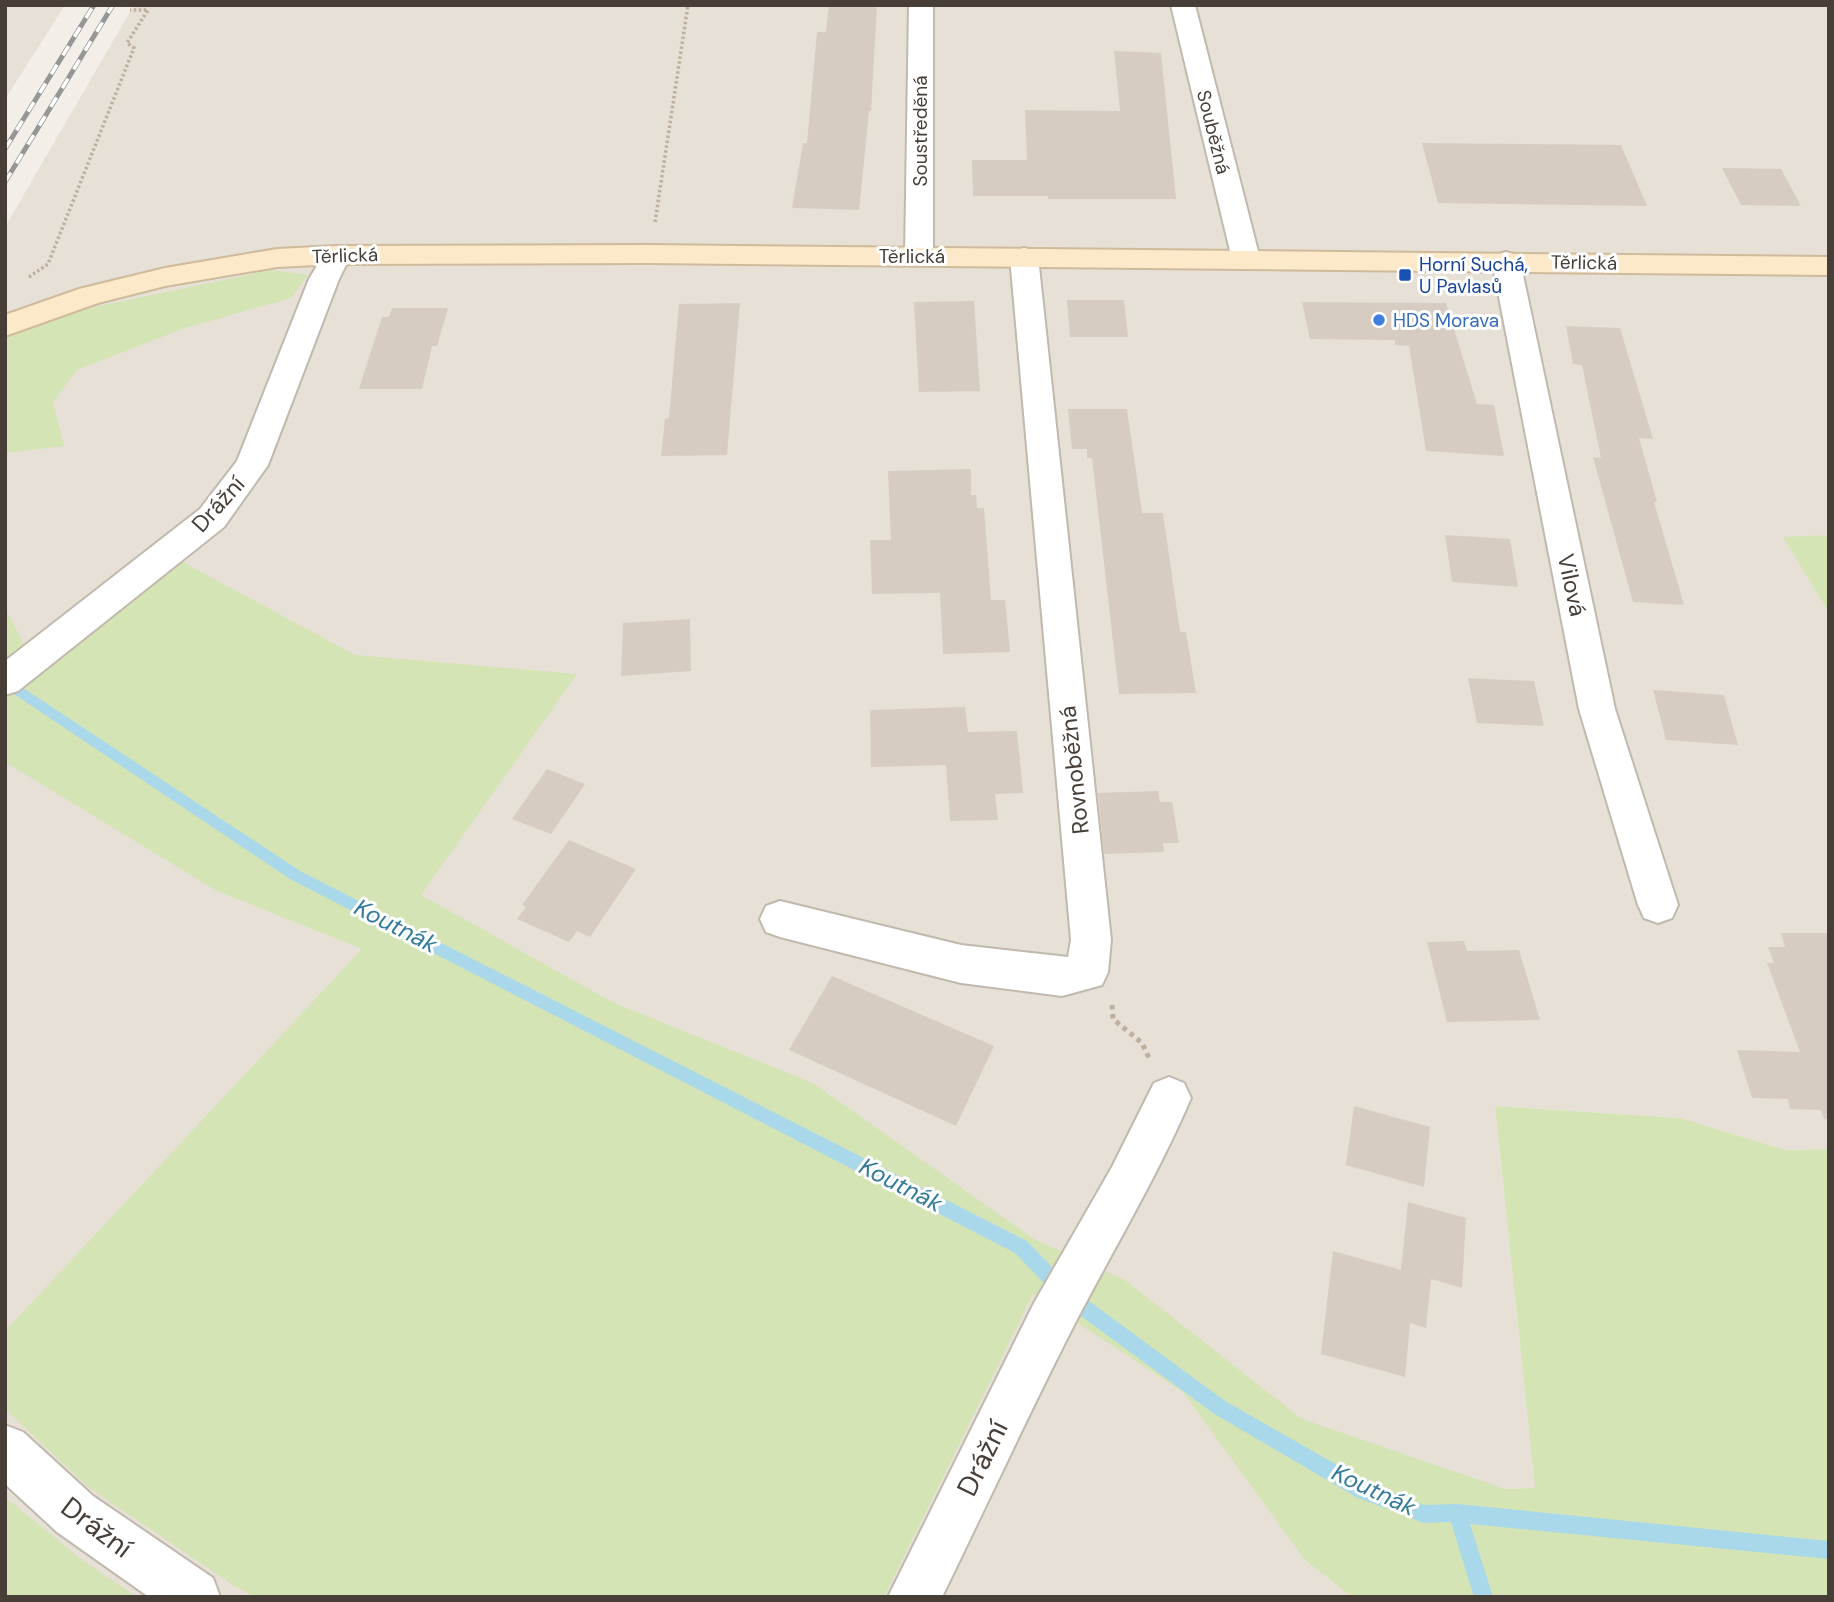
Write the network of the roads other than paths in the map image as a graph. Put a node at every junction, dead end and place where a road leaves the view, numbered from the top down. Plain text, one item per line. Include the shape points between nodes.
1 (920, 5) edge
2 (1182, 5) edge
3 (337, 255) junction
4 (919, 256) junction
5 (1024, 257) junction
6 (1246, 259) junction
7 (1506, 261) junction
8 (1829, 266) edge
9 (5, 326) edge
10 (18, 671) edge
11 (1658, 905) dead end
12 (780, 919) dead end
13 (1169, 1098) road end
14 (5, 1450) edge
15 (194, 1597) edge
16 (914, 1597) edge

1 - 4 street, Soustředěná
2 - 6 street, Souběžná
3 - 4 main road, Těrlická
3 - 9 main road, Těrlická via 277,258 165,277 89,296
3 - 10 street, Drážní via 252,465 212,517
4 - 5 main road, Těrlická
5 - 6 main road, Těrlická
5 - 12 street, Rovnoběžná via 1091,940 1087,972 1062,977 961,964
6 - 7 main road, Těrlická
7 - 8 main road, Těrlická
7 - 11 street, Vilová via 1597,709
13 - 16 street, Drážní via 1128,1183 1051,1320
14 - 15 street, Drážní via 75,1514

